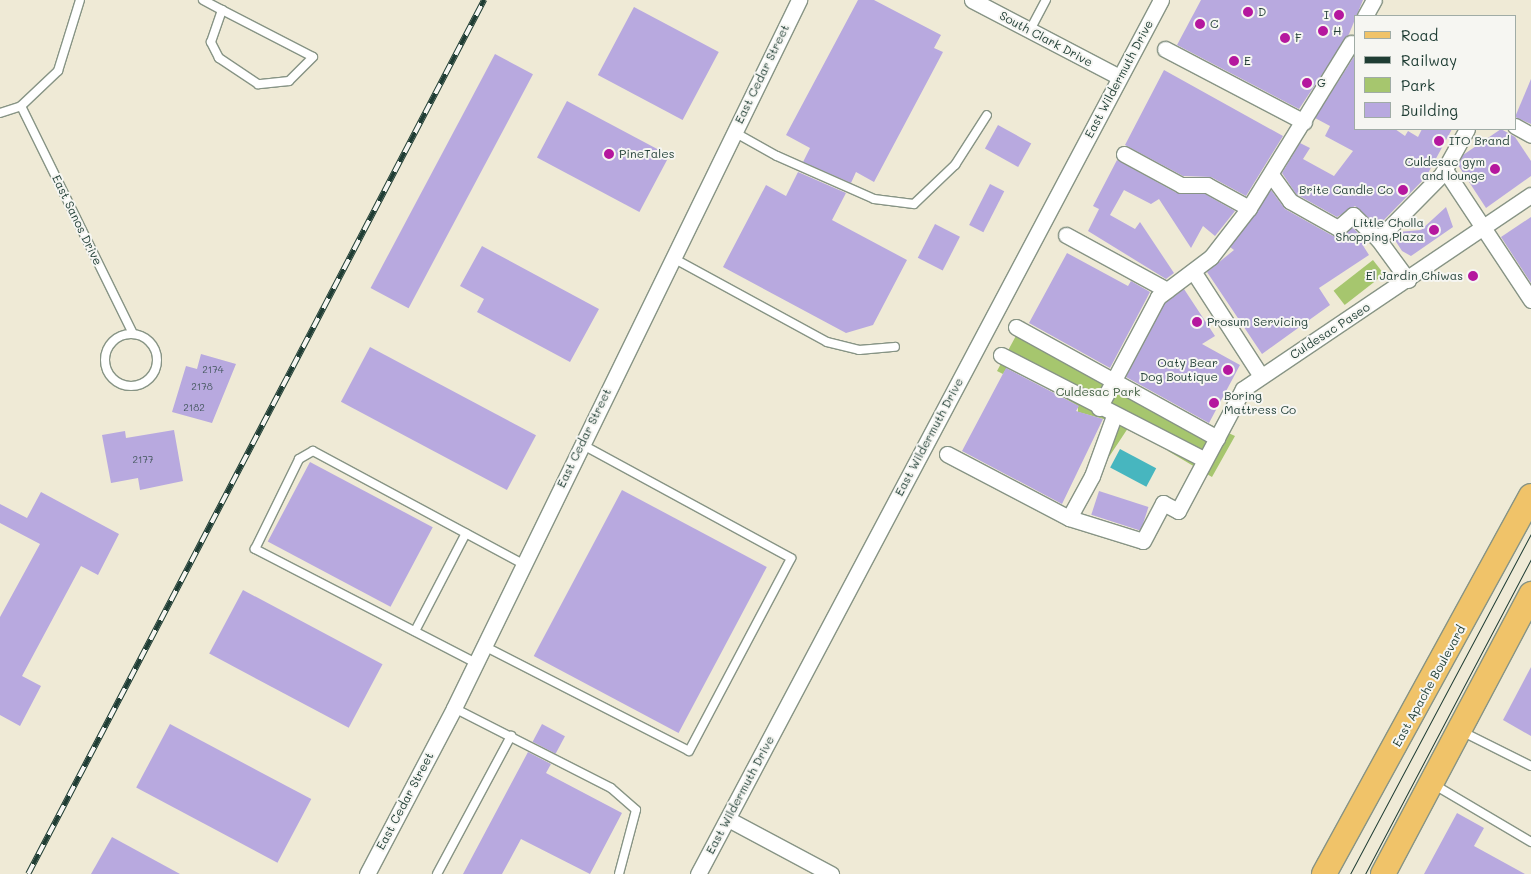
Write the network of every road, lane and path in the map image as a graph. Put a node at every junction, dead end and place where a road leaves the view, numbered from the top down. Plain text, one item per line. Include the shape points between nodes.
1 (80, 0) edge
2 (203, 0) edge
3 (799, 0) edge
4 (972, 0) edge
5 (1046, 0) edge
6 (1161, 0) edge
7 (1374, 0) edge
8 (222, 10) junction
9 (1366, 15) edge
10 (1030, 30) junction
11 (1354, 41) edge
12 (1165, 49) dead end
13 (1119, 77) junction
14 (21, 106) junction
15 (0, 113) edge
16 (987, 114) dead end
17 (1304, 122) junction
18 (1516, 127) edge
19 (1467, 130) edge
20 (733, 132) junction
21 (1531, 135) edge
22 (1124, 154) dead end
23 (1444, 170) junction
24 (1272, 176) junction
25 (1531, 194) edge
26 (1249, 208) junction
27 (1482, 228) junction
28 (1066, 236) dead end
29 (1378, 239) junction
30 (671, 257) junction
31 (1193, 271) junction
32 (1408, 280) junction
33 (1167, 290) junction
34 (1531, 300) edge
35 (1016, 328) dead end
36 (132, 334) junction
37 (895, 347) dead end
38 (1001, 354) dead end
39 (1261, 376) junction
40 (1113, 381) junction
41 (1099, 408) junction
42 (1114, 416) junction
43 (1217, 438) junction
44 (581, 444) junction
45 (947, 454) dead end
46 (1205, 460) junction
47 (1531, 496) edge
48 (1068, 518) junction
49 (466, 533) junction
50 (523, 564) junction
51 (1531, 594) edge
52 (415, 631) junction
53 (484, 646) junction
54 (476, 663) junction
55 (454, 708) junction
56 (1459, 730) junction
57 (511, 736) junction
58 (1531, 766) edge
59 (1431, 783) junction
60 (728, 818) junction
61 (1531, 842) edge
62 (367, 874) edge
63 (437, 874) edge
64 (619, 874) edge
65 (698, 874) edge
66 (831, 874) edge
67 (1324, 874) edge
68 (1383, 874) edge

1 - 14 lane via 58,70
2 - 8 lane
3 - 20 street, East Cedar Street
4 - 10 street, South Clark Drive
5 - 10 lane
6 - 13 street, East Wildermuth Drive
7 - 9 street
8 - 8 lane via 211,42 219,58 250,80 273,85 289,81 313,57
10 - 13 street, South Clark Drive
11 - 17 street
12 - 17 street
13 - 60 street, East Wildermuth Drive
14 - 15 lane
14 - 36 lane, East Sanos Drive
16 - 20 lane via 955,165 914,204 874,199 777,156
17 - 24 street
18 - 21 street
19 - 23 street
20 - 30 street, East Cedar Street
22 - 26 street via 1182,185 1206,185
23 - 27 street
23 - 29 street
24 - 26 street
24 - 29 street via 1290,201 1338,228 1353,216
25 - 27 street, Culdesac Paseo
26 - 31 street via 1211,258
27 - 32 street, Culdesac Paseo
27 - 34 street
28 - 33 street
29 - 32 street
30 - 37 lane via 827,342 859,350
30 - 44 street, East Cedar Street
31 - 33 street
31 - 39 street
32 - 39 street, Culdesac Paseo
33 - 40 street via 1158,296
35 - 40 street
36 - 36 lane via 110,344 105,359 115,380 130,386 147,381 156,366 154,348
38 - 41 street
39 - 43 street, Culdesac Paseo via 1243,389
40 - 41 street
40 - 43 street
41 - 42 street
42 - 46 street via 1120,413
42 - 48 street via 1092,476
43 - 46 street, Culdesac Paseo
44 - 50 street, East Cedar Street
44 - 53 lane via 791,558 689,751
45 - 48 street
46 - 48 street, Culdesac Paseo via 1178,511 1163,503 1143,541
47 - 67 main road, East Apache Boulevard
49 - 50 lane
49 - 52 lane
49 - 52 lane via 312,451 298,459 255,549
50 - 53 street, East Cedar Street
51 - 56 main road
52 - 54 lane
53 - 54 street, East Cedar Street
54 - 55 street, East Cedar Street
55 - 57 lane
55 - 62 street, East Cedar Street
56 - 58 lane
56 - 59 main road
57 - 63 lane
57 - 64 lane via 611,788 636,810
59 - 61 lane
59 - 68 main road
60 - 65 street, East Wildermuth Drive
60 - 66 street

